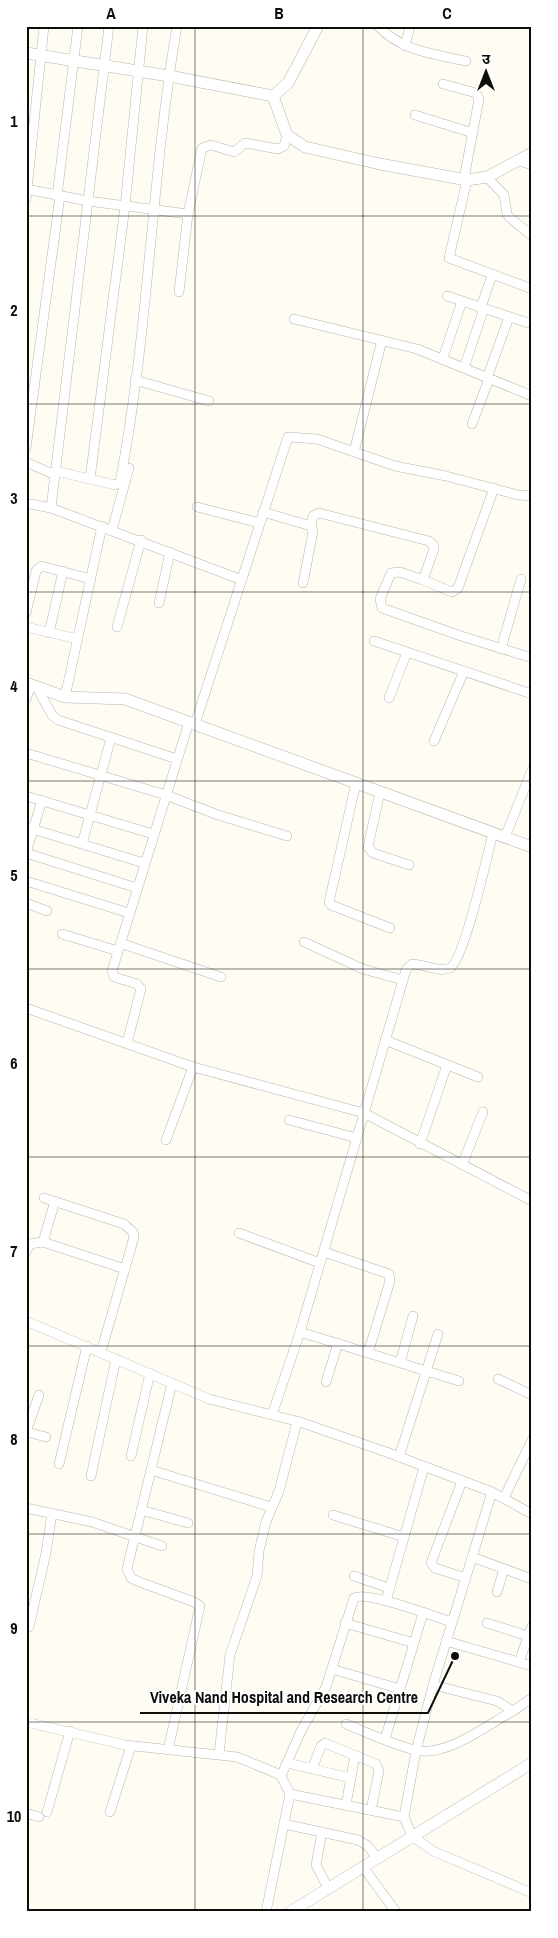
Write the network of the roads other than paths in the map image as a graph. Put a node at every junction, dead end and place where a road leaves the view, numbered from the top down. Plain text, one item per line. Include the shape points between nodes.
1 (44, 26) edge
2 (78, 26) edge
3 (109, 26) edge
4 (143, 26) edge
5 (177, 26) edge
6 (318, 26) edge
7 (378, 26) edge
8 (410, 26) edge
9 (404, 46) junction
10 (26, 54) edge
11 (41, 56) junction
12 (74, 61) junction
13 (466, 61) dead end
14 (104, 66) junction
15 (138, 72) junction
16 (168, 76) junction
17 (443, 84) dead end
18 (273, 96) junction
19 (415, 115) dead end
20 (473, 133) junction
21 (287, 135) junction
22 (532, 153) edge
23 (520, 161) junction
24 (532, 165) edge
25 (487, 177) junction
26 (465, 180) junction
27 (27, 193) edge
28 (59, 196) junction
29 (88, 201) junction
30 (126, 206) junction
31 (155, 211) junction
32 (188, 214) junction
33 (532, 236) edge
34 (492, 274) junction
35 (532, 288) edge
36 (179, 292) dead end
37 (448, 296) dead end
38 (462, 301) junction
39 (482, 308) junction
40 (508, 317) junction
41 (294, 319) dead end
42 (528, 323) dead end
43 (382, 340) junction
44 (443, 358) junction
45 (464, 368) junction
46 (488, 378) junction
47 (135, 380) junction
48 (532, 396) edge
49 (209, 401) dead end
50 (472, 424) dead end
51 (26, 448) edge
52 (354, 452) junction
53 (26, 462) edge
54 (129, 468) dead end
55 (55, 473) junction
56 (90, 479) junction
57 (121, 485) junction
58 (494, 488) junction
59 (532, 496) edge
60 (26, 505) edge
61 (197, 507) dead end
62 (51, 508) junction
63 (263, 512) junction
64 (260, 523) junction
65 (102, 526) junction
66 (311, 526) junction
67 (112, 530) junction
68 (141, 540) junction
69 (170, 552) junction
70 (63, 571) junction
71 (91, 579) junction
72 (521, 579) dead end
73 (242, 580) junction
74 (423, 580) junction
75 (303, 583) dead end
76 (159, 602) dead end
77 (26, 613) edge
78 (26, 627) edge
79 (117, 627) dead end
80 (50, 633) junction
81 (78, 639) junction
82 (374, 641) dead end
83 (501, 649) junction
84 (407, 652) junction
85 (532, 658) edge
86 (464, 672) junction
87 (32, 685) edge
88 (532, 694) edge
89 (65, 697) junction
90 (389, 698) dead end
91 (26, 699) edge
92 (192, 723) junction
93 (111, 738) junction
94 (434, 741) dead end
95 (26, 754) edge
96 (177, 758) junction
97 (532, 770) edge
98 (100, 776) junction
99 (356, 783) junction
100 (380, 792) junction
101 (166, 795) junction
102 (26, 796) edge
103 (42, 800) junction
104 (90, 815) junction
105 (30, 828) edge
106 (493, 832) junction
107 (153, 834) junction
108 (287, 836) dead end
109 (505, 837) junction
110 (82, 844) junction
111 (532, 847) edge
112 (26, 853) edge
113 (144, 863) junction
114 (409, 865) dead end
115 (26, 881) edge
116 (137, 888) junction
117 (26, 903) edge
118 (47, 911) dead end
119 (129, 913) junction
120 (390, 928) dead end
121 (62, 934) dead end
122 (304, 942) dead end
123 (119, 947) junction
124 (221, 977) dead end
125 (403, 980) junction
126 (26, 1008) edge
127 (385, 1040) junction
128 (127, 1043) junction
129 (447, 1065) junction
130 (193, 1067) junction
131 (478, 1077) dead end
132 (483, 1112) dead end
133 (364, 1113) junction
134 (289, 1120) dead end
135 (357, 1138) junction
136 (166, 1140) dead end
137 (420, 1144) junction
138 (462, 1165) junction
139 (44, 1198) dead end
140 (55, 1201) junction
141 (532, 1201) edge
142 (239, 1232) dead end
143 (42, 1242) junction
144 (26, 1252) edge
145 (324, 1252) junction
146 (320, 1263) junction
147 (125, 1270) junction
148 (413, 1316) dead end
149 (26, 1320) edge
150 (300, 1332) junction
151 (438, 1334) dead end
152 (338, 1343) junction
153 (87, 1346) junction
154 (101, 1352) junction
155 (368, 1353) junction
156 (116, 1359) junction
157 (400, 1363) junction
158 (425, 1371) junction
159 (150, 1373) junction
160 (498, 1379) dead end
161 (459, 1381) dead end
162 (326, 1382) dead end
163 (172, 1383) junction
164 (532, 1394) edge
165 (39, 1395) dead end
166 (272, 1415) junction
167 (297, 1422) junction
168 (26, 1432) edge
169 (46, 1437) dead end
170 (532, 1440) edge
171 (131, 1456) dead end
172 (400, 1457) junction
173 (59, 1464) dead end
174 (424, 1467) junction
175 (151, 1470) junction
176 (90, 1476) dead end
177 (462, 1481) junction
178 (492, 1492) junction
179 (504, 1498) junction
180 (271, 1507) junction
181 (26, 1508) edge
182 (141, 1510) junction
183 (52, 1513) junction
184 (532, 1514) edge
185 (334, 1515) dead end
186 (188, 1523) dead end
187 (135, 1536) junction
188 (404, 1537) junction
189 (162, 1546) dead end
190 (472, 1557) junction
191 (504, 1569) junction
192 (354, 1576) dead end
193 (466, 1578) junction
194 (532, 1579) edge
195 (389, 1588) junction
196 (496, 1592) dead end
197 (386, 1600) junction
198 (423, 1613) junction
199 (452, 1622) junction
200 (345, 1623) junction
201 (487, 1623) dead end
202 (532, 1626) edge
203 (29, 1627) dead end
204 (528, 1636) junction
205 (446, 1641) junction
206 (414, 1643) junction
207 (519, 1662) junction
208 (532, 1666) edge
209 (332, 1669) junction
210 (433, 1685) junction
211 (400, 1689) junction
212 (532, 1698) edge
213 (514, 1711) junction
214 (26, 1722) edge
215 (346, 1724) dead end
216 (70, 1731) junction
217 (386, 1739) junction
218 (131, 1746) junction
219 (168, 1750) junction
220 (416, 1750) junction
221 (219, 1754) junction
222 (355, 1755) junction
223 (287, 1763) junction
224 (529, 1768) edge
225 (312, 1769) junction
226 (281, 1776) junction
227 (351, 1778) junction
228 (290, 1794) junction
229 (346, 1805) junction
230 (371, 1810) junction
231 (110, 1812) dead end
232 (26, 1813) edge
233 (404, 1817) junction
234 (284, 1824) junction
235 (322, 1832) junction
236 (412, 1836) junction
237 (377, 1858) junction
238 (363, 1867) junction
239 (328, 1888) junction
240 (532, 1893) edge
241 (266, 1912) edge
242 (290, 1912) edge
243 (396, 1912) edge

1 - 11 street
2 - 12 street
3 - 14 street
4 - 15 street
5 - 16 street
6 - 18 street via 288,83
7 - 9 street
8 - 9 street
9 - 13 street
10 - 11 street
11 - 12 street
11 - 27 street
12 - 14 street
12 - 28 street
14 - 15 street
14 - 29 street
15 - 16 street
15 - 30 street
16 - 18 street
16 - 31 street
17 - 20 street via 478,95
18 - 21 street
19 - 20 street
20 - 26 street
21 - 26 street via 304,147
21 - 32 street via 284,146 278,149 245,143 234,152 211,145 202,148
22 - 23 street
23 - 24 street
23 - 25 street
25 - 26 street
25 - 33 street via 504,195 506,214
26 - 34 street via 449,258
27 - 28 street
28 - 29 street
28 - 51 street
29 - 30 street
29 - 55 street
30 - 31 street
30 - 56 street
31 - 32 street
31 - 47 street
32 - 36 street
34 - 35 street
34 - 39 street
37 - 38 street
38 - 39 street
38 - 44 street
39 - 40 street
39 - 45 street
40 - 42 street
40 - 46 street
41 - 43 street
43 - 44 street
43 - 52 street
44 - 45 street
45 - 46 street
46 - 48 street
46 - 50 street
47 - 49 street
47 - 57 street
52 - 58 street via 395,466
52 - 63 street via 316,439 288,437
53 - 55 street
54 - 57 street
55 - 56 street
55 - 62 street
56 - 57 street
57 - 67 street
58 - 59 street
58 - 74 street via 458,588 449,591
60 - 62 street
61 - 64 street
62 - 65 street
63 - 64 street
63 - 66 street
64 - 73 street
65 - 67 street
65 - 71 street
66 - 74 street via 313,516 320,513 429,541 434,549
66 - 75 street via 313,532
67 - 68 street
68 - 69 street
68 - 79 street
69 - 73 street
69 - 76 street
70 - 71 street
70 - 77 street via 45,566 38,568
70 - 80 street
71 - 81 street
72 - 83 street
73 - 92 street
74 - 83 street via 400,572 391,573 380,599 382,608
78 - 80 street
80 - 81 street
81 - 89 street
82 - 84 street
83 - 85 street
84 - 86 street
84 - 90 street
86 - 88 street
86 - 94 street
87 - 89 street
87 - 91 street
87 - 93 street via 58,720
89 - 92 street via 125,698
92 - 96 street
92 - 99 street
93 - 96 street
93 - 98 street
95 - 98 street
96 - 101 street
97 - 109 street
98 - 101 street
98 - 104 street
99 - 100 street
99 - 120 street via 329,902
100 - 106 street
100 - 114 street via 368,846 373,853
101 - 107 street
101 - 108 street
102 - 103 street
103 - 104 street
103 - 105 street
104 - 107 street
104 - 110 street
105 - 110 street
105 - 112 street
106 - 109 street
106 - 125 street via 455,964 446,969 412,964
107 - 113 street
109 - 111 street
110 - 113 street
112 - 116 street
113 - 116 street
115 - 119 street
116 - 119 street
117 - 118 street
119 - 123 street
121 - 123 street
122 - 125 street via 363,969
123 - 124 street
123 - 128 street via 112,974 137,984 141,989
125 - 127 street
126 - 128 street
127 - 129 street
127 - 133 street
128 - 130 street
129 - 131 street
129 - 137 street
130 - 133 street
130 - 136 street
132 - 138 street
133 - 135 street
133 - 137 street
134 - 135 street
135 - 145 street
137 - 138 street
138 - 141 street
139 - 140 street
140 - 143 street
140 - 147 street via 130,1226 134,1237
142 - 146 street
143 - 144 street via 30,1244
143 - 147 street
145 - 146 street
145 - 155 street via 389,1274 390,1281
146 - 150 street
147 - 154 street
148 - 157 street
149 - 153 street
150 - 152 street
150 - 166 street
151 - 158 street
152 - 155 street
152 - 162 street
153 - 154 street
153 - 173 street
154 - 156 street
155 - 157 street
156 - 159 street
156 - 176 street
157 - 158 street
158 - 161 street
158 - 172 street
159 - 163 street
159 - 171 street
160 - 164 street
163 - 166 street via 209,1399
163 - 175 street
165 - 168 street
166 - 167 street
167 - 172 street
167 - 180 street via 280,1491
168 - 169 street
170 - 179 street
172 - 174 street
174 - 177 street
174 - 188 street
175 - 180 street
175 - 182 street
177 - 178 street
177 - 193 street via 431,1563 434,1568
178 - 179 street
178 - 190 street
179 - 184 street
180 - 221 street via 259,1551 258,1571 230,1655
181 - 183 street
182 - 186 street
182 - 187 street
183 - 187 street
183 - 203 street
185 - 188 street
187 - 189 street
187 - 219 street via 127,1569 131,1578 200,1606
188 - 195 street
190 - 191 street
190 - 193 street
191 - 194 street
191 - 196 street
192 - 195 street
193 - 199 street
195 - 197 street
197 - 198 street
197 - 200 street via 357,1596
198 - 199 street
198 - 206 street
199 - 205 street
200 - 206 street
200 - 209 street
201 - 204 street
202 - 204 street
204 - 207 street
205 - 207 street
205 - 210 street
206 - 211 street
207 - 208 street
209 - 211 street
209 - 223 street
210 - 213 street via 497,1701
210 - 220 street
211 - 217 street
212 - 213 street
213 - 220 street via 445,1748
214 - 216 street
215 - 217 street
216 - 218 street
216 - 232 street via 43,1815
217 - 220 street
218 - 219 street
218 - 231 street
219 - 221 street
220 - 233 street
221 - 226 street via 247,1760
222 - 225 street via 325,1743
222 - 227 street
222 - 230 street via 378,1767
223 - 225 street
223 - 226 street
224 - 236 street
225 - 227 street
226 - 228 street
227 - 229 street
228 - 229 street
228 - 234 street
229 - 230 street
230 - 233 street
233 - 236 street
234 - 235 street
234 - 241 street
235 - 237 street via 364,1842
235 - 239 street via 316,1865
236 - 237 street
236 - 240 street via 444,1857
237 - 238 street
238 - 239 street
238 - 243 street
239 - 242 street

